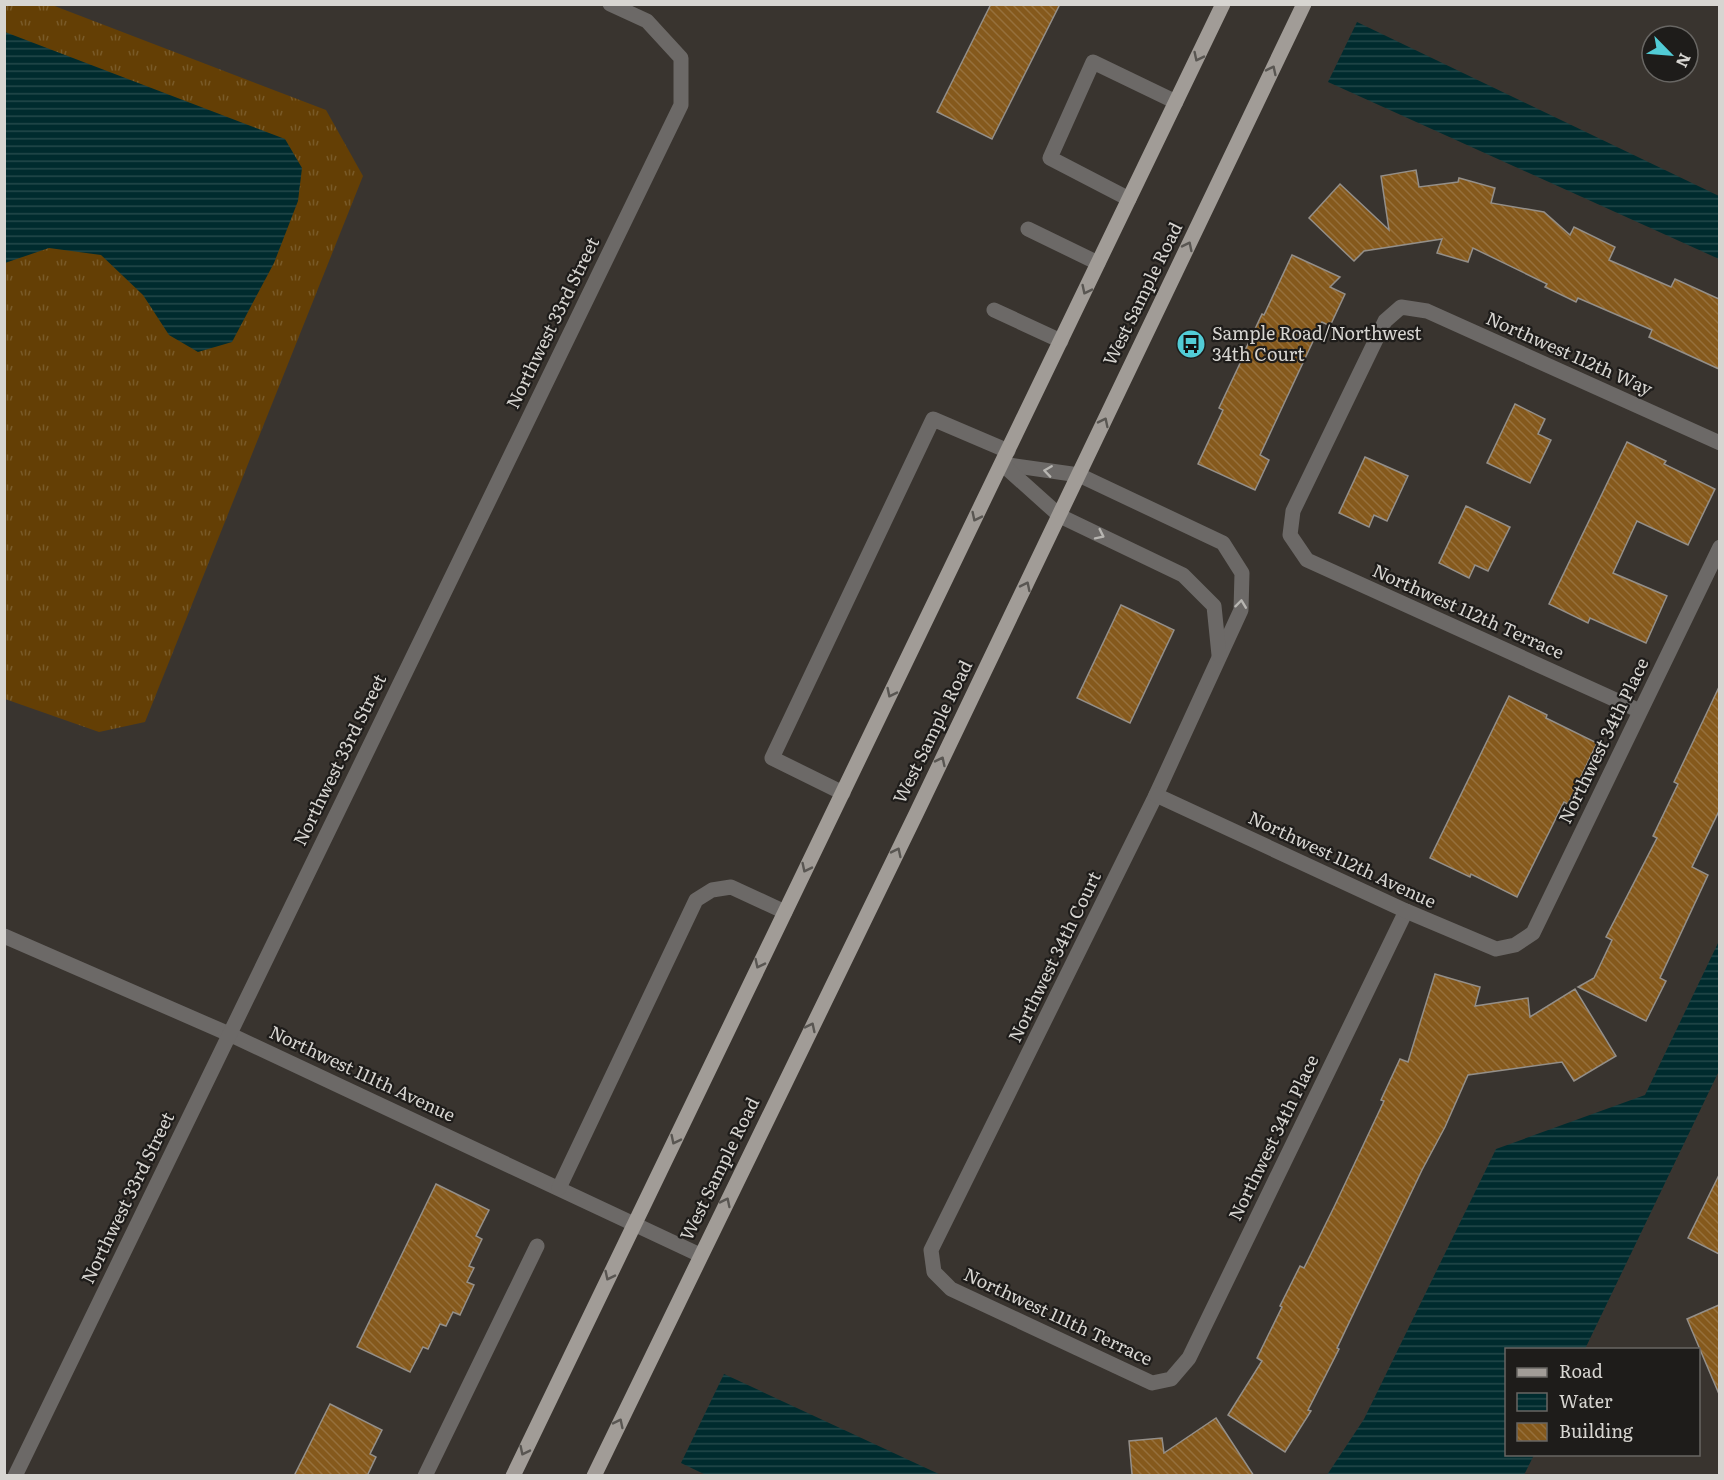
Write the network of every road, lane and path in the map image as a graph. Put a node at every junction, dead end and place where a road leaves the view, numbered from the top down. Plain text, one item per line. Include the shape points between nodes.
1 (610, 4) edge
2 (1223, 4) edge
3 (1304, 4) edge
4 (1176, 102) junction
5 (1129, 199) junction
6 (1029, 229) dead end
7 (1098, 263) junction
8 (994, 310) dead end
9 (1061, 341) junction
10 (1719, 443) edge
11 (1005, 458) junction
12 (1079, 475) junction
13 (1060, 516) junction
14 (1290, 535) joint
15 (1719, 548) edge
16 (1219, 658) junction
17 (1640, 711) junction
18 (843, 794) junction
19 (1156, 795) junction
20 (1406, 911) junction
21 (785, 912) junction
22 (4, 936) edge
23 (1515, 945) joint
24 (229, 1034) junction
25 (559, 1188) junction
26 (635, 1223) junction
27 (537, 1246) dead end
28 (700, 1254) junction
29 (934, 1272) joint
30 (1171, 1379) joint
31 (15, 1476) edge
32 (425, 1476) edge
33 (513, 1476) edge
34 (594, 1476) edge

1 - 24 street, Northwest 33rd Street via 647,21 681,58 681,105
2 -> 4 main road
12 -> 3 main road, West Sample Road
4 - 5 main road
4 - 5 street via 1093,62 1050,159
5 - 7 main road
6 - 7 street
7 -> 9 main road
8 - 9 street
9 - 11 main road
10 - 14 street, Northwest 112th Way via 1427,311 1401,307 1385,321 1293,511
12 -> 11 street, Northwest 34th Court
11 - 13 street
11 -> 18 main road
11 - 18 street via 933,419 772,758
12 - 13 main road, West Sample Road
16 -> 12 street, Northwest 34th Court via 1241,610 1242,573 1223,543
13 -> 16 street via 1183,575 1214,606
28 -> 13 main road, West Sample Road
14 - 17 street, Northwest 112th Terrace via 1307,560
15 - 17 street, Northwest 34th Place
16 - 19 street, Northwest 34th Court
17 - 23 street, Northwest 34th Place via 1533,933
18 -> 21 main road
19 - 20 street, Northwest 112th Avenue
19 - 29 street, Northwest 34th Court via 932,1250
20 - 23 street, Northwest 112th Avenue via 1496,949
20 - 30 street, Northwest 34th Place via 1189,1358
21 - 25 street via 731,887 712,890 696,900
21 -> 26 main road
22 - 24 street, Northwest 111th Avenue
24 - 25 street, Northwest 111th Avenue
24 - 31 street, Northwest 33rd Street
25 - 26 street, Northwest 111th Avenue
26 - 28 street, Northwest 111th Avenue
26 -> 33 main road
27 - 32 street
34 -> 28 main road, West Sample Road
29 - 30 street, Northwest 111th Terrace via 951,1289 1152,1383

